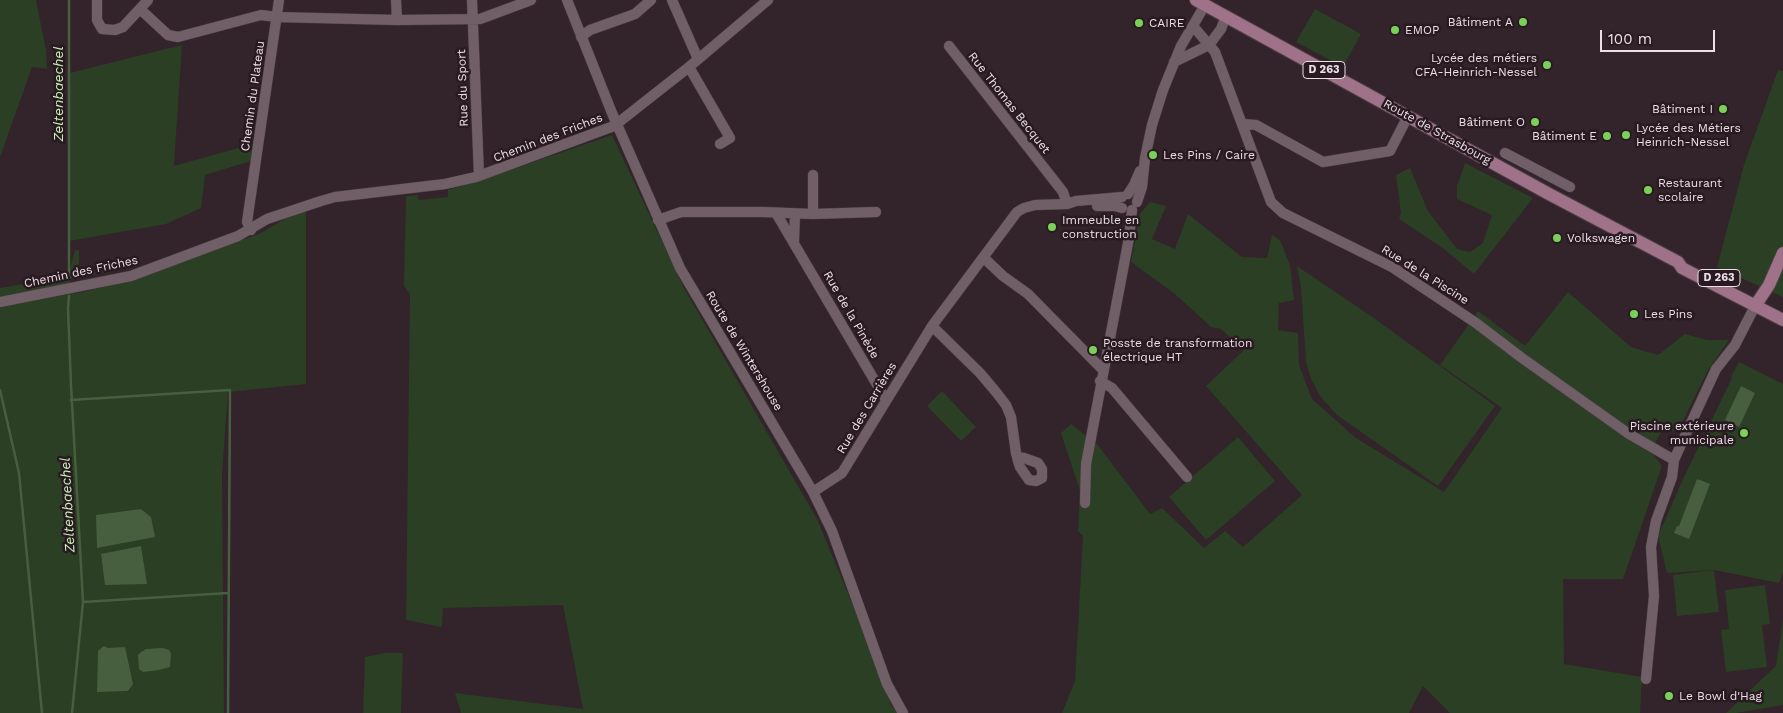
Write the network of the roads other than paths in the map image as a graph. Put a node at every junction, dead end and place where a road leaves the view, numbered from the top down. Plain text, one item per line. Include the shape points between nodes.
1 (97, 0) edge
2 (148, 0) edge
3 (279, 0) edge
4 (396, 0) edge
5 (472, 0) edge
6 (531, 0) edge
7 (567, 0) edge
8 (651, 0) edge
9 (672, 0) edge
10 (768, 0) edge
11 (1200, 3) edge
12 (140, 9) junction
13 (1226, 16) junction
14 (276, 17) junction
15 (397, 20) junction
16 (473, 20) junction
17 (1194, 26) junction
18 (581, 37) junction
19 (1209, 45) junction
20 (949, 46) dead end
21 (698, 59) junction
22 (1174, 62) junction
23 (689, 67) junction
24 (1408, 116) junction
25 (1243, 124) junction
26 (617, 125) junction
27 (720, 144) dead end
28 (1505, 153) dead end
29 (1145, 158) junction
30 (813, 175) dead end
31 (479, 176) junction
32 (1570, 187) dead end
33 (1125, 196) junction
34 (1063, 204) junction
35 (1129, 208) junction
36 (876, 212) dead end
37 (776, 213) junction
38 (795, 214) junction
39 (813, 214) junction
40 (658, 220) junction
41 (251, 230) junction
42 (794, 242) junction
43 (1783, 253) edge
44 (984, 258) junction
45 (0, 302) edge
46 (1757, 303) junction
47 (1783, 312) edge
48 (1783, 320) edge
49 (932, 326) junction
50 (1103, 370) junction
51 (1100, 381) junction
52 (886, 400) junction
53 (1017, 457) dead end
54 (1674, 460) junction
55 (1187, 477) dead end
56 (813, 492) junction
57 (1085, 503) dead end
58 (1646, 679) dead end
59 (903, 713) edge

1 - 12 street via 97,20 102,29 123,27
2 - 12 street
3 - 14 street, Chemin du Plateau
4 - 15 street
5 - 16 street, Rue du Sport
6 - 16 street
7 - 18 street, Route de Wintershouse
8 - 18 street via 635,14 590,30
9 - 21 street
10 - 21 street, Chemin des Friches
11 - 13 main road, Route de Strasbourg / D 263
11 - 17 street
12 - 14 street via 168,35 178,36 249,17
13 - 19 street
13 - 24 main road, Route de Strasbourg / D 263
14 - 15 street
14 - 41 street, Chemin du Plateau via 252,196 254,218
15 - 16 street
16 - 31 street, Rue du Sport
17 - 19 street, Rue de la Piscine
17 - 22 street
18 - 26 street, Route de Wintershouse
19 - 22 street
19 - 25 street, Rue de la Piscine via 1215,52
20 - 34 street, Rue Thomas Becquet via 1050,175
21 - 23 street, Chemin des Friches
22 - 29 street via 1156,109
23 - 26 street, Chemin des Friches
23 - 27 street via 730,138
24 - 25 street via 1390,151 1323,162 1256,126
24 - 46 main road, Route de Strasbourg / D 263 via 1678,262 1682,268
25 - 54 street, Rue de la Piscine via 1271,202 1282,213 1392,266 1629,434
26 - 31 street, Chemin des Friches
26 - 40 street, Route de Wintershouse
28 - 32 street
29 - 33 street via 1135,184
29 - 35 street via 1142,184
30 - 39 street
31 - 41 street, Chemin des Friches via 445,184 336,197 295,210
33 - 34 street, Rue des Carrières
33 - 35 street via 1120,202
33 - 35 street via 1133,195
34 - 35 street, Rue des Carrières
34 - 44 street, Rue des Carrières via 1029,206 1017,212
35 - 50 street via 1129,237
36 - 39 street
37 - 38 street
37 - 40 street via 681,212
37 - 42 street, Rue de la Pinède
38 - 39 street
38 - 42 street
40 - 56 street, Route de Wintershouse via 680,268
41 - 45 street, Chemin des Friches via 131,276
42 - 52 street, Rue de la Pinède
43 - 46 main road
44 - 49 street, Rue des Carrières
44 - 50 street via 1028,294
46 - 47 main road, Route de Strasbourg / D 263
46 - 48 main road, Route de Strasbourg / D 263
46 - 54 street via 1735,345 1716,369
49 - 52 street, Rue des Carrières
49 - 53 street via 980,373 1006,405 1012,421
50 - 51 street
51 - 55 street via 1112,388
51 - 57 street via 1086,464
52 - 56 street, Rue des Carrières via 842,473
54 - 58 street via 1651,547 1654,596
56 - 59 street, Route de Wintershouse via 832,531 887,684

